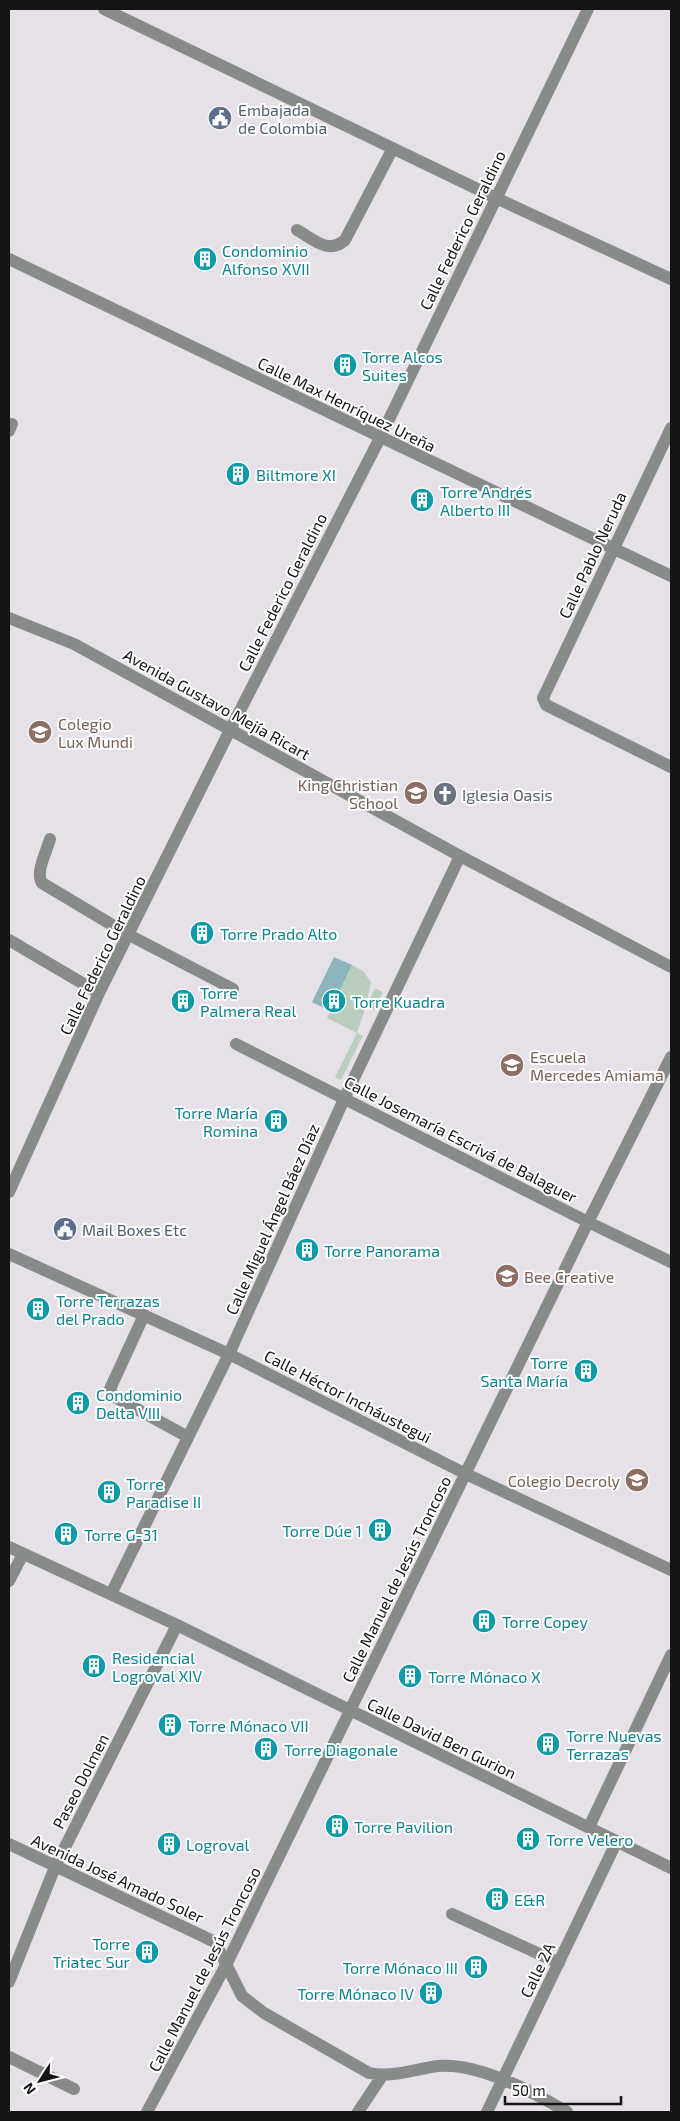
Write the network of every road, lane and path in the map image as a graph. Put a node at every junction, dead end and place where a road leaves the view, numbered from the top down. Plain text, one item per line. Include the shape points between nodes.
1 (104, 9) edge
2 (588, 9) edge
3 (393, 148) junction
4 (496, 198) junction
5 (297, 230) dead end
6 (9, 259) edge
7 (671, 279) edge
8 (671, 428) edge
9 (380, 438) junction
10 (614, 547) junction
11 (671, 576) edge
12 (9, 618) edge
13 (230, 730) junction
14 (671, 767) edge
15 (50, 839) dead end
16 (460, 856) junction
17 (129, 936) junction
18 (9, 940) edge
19 (671, 967) edge
20 (233, 989) dead end
21 (100, 993) junction
22 (236, 1044) dead end
23 (671, 1057) edge
24 (344, 1098) junction
25 (9, 1192) edge
26 (588, 1222) junction
27 (9, 1254) edge
28 (671, 1262) edge
29 (144, 1315) junction
30 (229, 1354) junction
31 (188, 1437) junction
32 (466, 1474) junction
33 (9, 1547) edge
34 (23, 1554) junction
35 (671, 1570) edge
36 (9, 1581) edge
37 (111, 1594) junction
38 (177, 1625) junction
39 (671, 1656) edge
40 (350, 1712) junction
41 (589, 1827) junction
42 (617, 1841) junction
43 (9, 1844) edge
44 (55, 1867) junction
45 (671, 1868) edge
46 (452, 1914) dead end
47 (227, 1963) junction
48 (558, 1963) junction
49 (9, 1982) edge
50 (9, 2057) edge
51 (382, 2076) junction
52 (503, 2079) junction
53 (74, 2089) dead end
54 (147, 2112) edge
55 (358, 2112) edge
56 (487, 2112) edge
57 (567, 2112) edge

1 - 3 street
2 - 4 street, Calle Federico Geraldino
3 - 4 street
3 - 5 street via 340,245 335,248 327,246
4 - 7 street
4 - 9 street, Calle Federico Geraldino
6 - 9 street, Calle Max Henríquez Ureña
8 - 10 street, Calle Pablo Neruda
9 - 10 street, Calle Max Henríquez Ureña
9 - 13 street, Calle Federico Geraldino
10 - 11 street, Calle Max Henríquez Ureña
10 - 14 street, Calle Pablo Neruda via 544,696 546,705
12 - 13 street, Avenida Gustavo Mejía Ricart via 74,644
13 - 16 street, Avenida Gustavo Mejía Ricart
13 - 17 street, Calle Federico Geraldino
15 - 17 street via 40,872 42,883
16 - 19 street, Avenida Gustavo Mejía Ricart
16 - 24 street, Calle Miguel Ángel Báez Díaz
17 - 20 street
17 - 21 street, Calle Federico Geraldino
18 - 21 street
21 - 25 street, Calle Federico Geraldino
22 - 24 street, Calle Josemaría Escrivá de Balaguer
23 - 26 street, Calle Manuel de Jesús Troncoso
24 - 26 street, Calle Josemaría Escrivá de Balaguer
24 - 30 street, Calle Miguel Ángel Báez Díaz
26 - 28 street, Calle Josemaría Escrivá de Balaguer
26 - 32 street, Calle Manuel de Jesús Troncoso
27 - 29 street, Calle Héctor Incháustegui
29 - 30 street, Calle Héctor Incháustegui
29 - 31 street via 110,1389 113,1396
30 - 31 street, Calle Miguel Ángel Báez Díaz
30 - 32 street, Calle Héctor Incháustegui
31 - 37 street, Calle Miguel Ángel Báez Díaz
32 - 35 street, Calle Héctor Incháustegui
32 - 40 street, Calle Manuel de Jesús Troncoso
33 - 34 street, Calle David Ben Gurion
34 - 36 street
34 - 37 street, Calle David Ben Gurion
37 - 38 street, Calle David Ben Gurion
38 - 40 street, Calle David Ben Gurion
38 - 44 street, Paseo Dolmen
39 - 41 street
40 - 41 street, Calle David Ben Gurion
40 - 47 street, Calle Manuel de Jesús Troncoso
41 - 42 street, Calle David Ben Gurion
42 - 45 street, Calle David Ben Gurion
42 - 48 street, Calle 2A
43 - 44 street, Avenida José Amado Soler
44 - 47 street, Avenida José Amado Soler via 215,1942
44 - 49 street, Paseo Dolmen
46 - 48 street
47 - 51 street, Avenida José Amado Soler via 238,1992 264,2013 333,2054 369,2073
47 - 54 street, Calle Manuel de Jesús Troncoso
48 - 52 street, Calle 2A
50 - 53 street
51 - 52 street via 453,2066
51 - 55 street
52 - 56 street, Calle 2A
52 - 57 street

